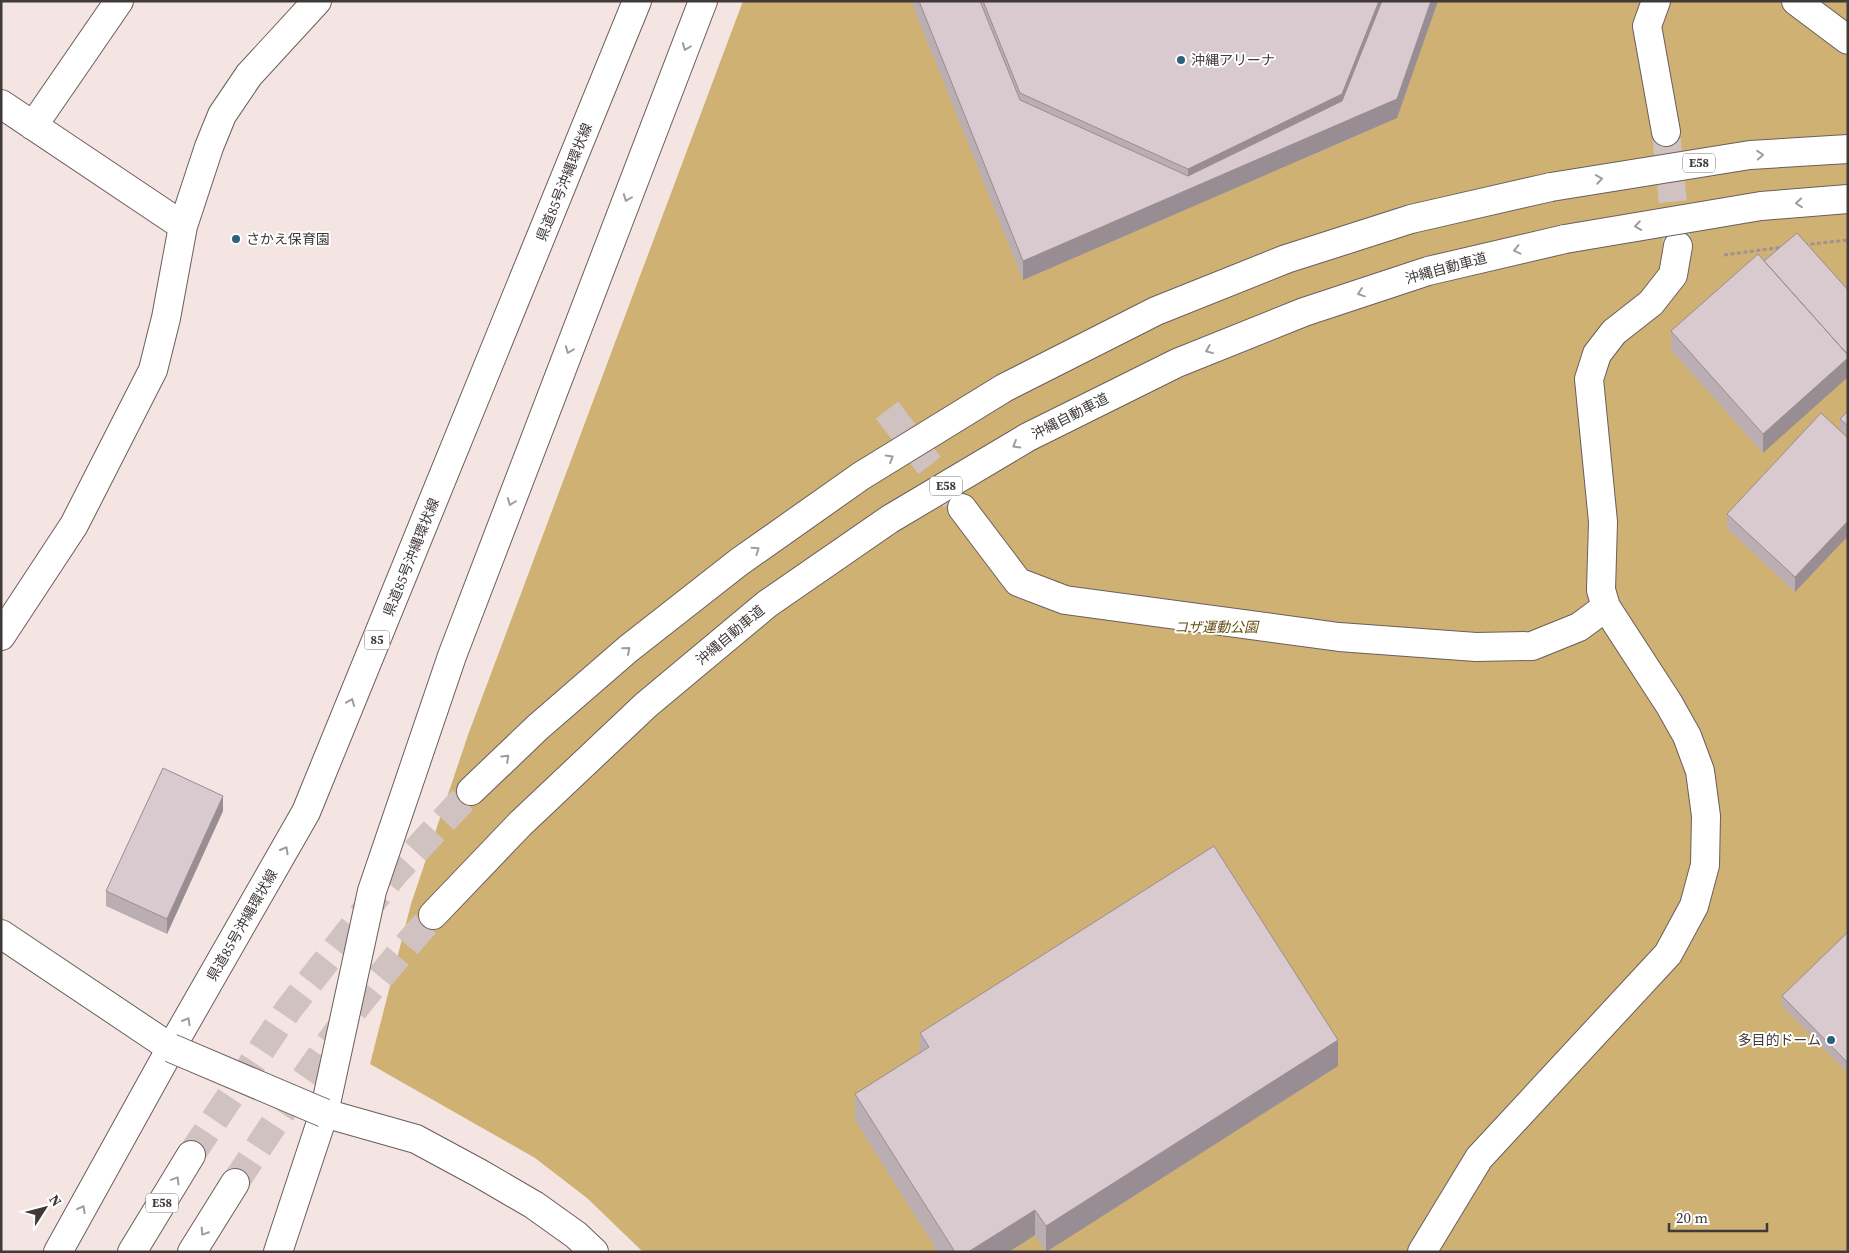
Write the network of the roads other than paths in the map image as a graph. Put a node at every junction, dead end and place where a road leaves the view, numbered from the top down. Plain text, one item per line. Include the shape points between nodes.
1 (119, 1) edge
2 (317, 1) edge
3 (637, 1) edge
4 (703, 1) edge
5 (1656, 1) edge
6 (1796, 1) edge
7 (1848, 40) edge
8 (1, 104) edge
9 (34, 126) junction
10 (1666, 132) tunnel mouth
11 (1848, 149) edge
12 (1848, 199) edge
13 (183, 226) junction
14 (1678, 246) tunnel mouth
15 (962, 508) tunnel mouth
16 (1606, 607) junction
17 (1, 636) edge
18 (470, 791) tunnel mouth
19 (433, 915) tunnel mouth
20 (1, 934) edge
21 (171, 1048) junction
22 (324, 1113) junction
23 (191, 1155) tunnel mouth
24 (235, 1183) tunnel mouth
25 (58, 1252) edge
26 (132, 1252) edge
27 (192, 1252) edge
28 (278, 1252) edge
29 (594, 1252) edge
30 (1422, 1252) edge

1 - 9 main road
2 - 13 main road via 248,75 222,115
21 -> 3 main road, 県道85号沖縄環状線 / 85 via 306,812
4 -> 22 main road via 448,665 372,891
5 - 10 main road via 1647,26
6 - 7 main road
8 - 9 main road
9 - 13 main road
18 -> 11 main road, E58, bridge via 628,649 739,562 861,476 1004,388 1156,311 1286,259 1411,219 1551,187 1750,155
12 -> 19 main road, 沖縄自動車道 / E58, bridge via 1762,206 1565,238 1428,271 1304,312 1177,363 1028,437 890,519 767,604 646,705 520,824
13 - 17 main road via 166,318 152,370 74,525
14 - 16 main road via 1672,275 1651,303 1614,332 1597,354 1589,379 1603,522 1601,590
15 - 16 main road via 1018,582 1065,600 1339,637 1476,647 1532,646 1578,627
16 - 30 main road via 1687,736 1700,771 1706,816 1706,865 1694,906 1668,954 1479,1158
20 - 21 main road
21 - 22 main road, bridge
25 -> 21 main road, 県道85号沖縄環状線 / 85
22 - 28 main road
22 - 29 main road via 416,1139 534,1205 576,1234
26 -> 23 main road, E58
24 -> 27 main road

